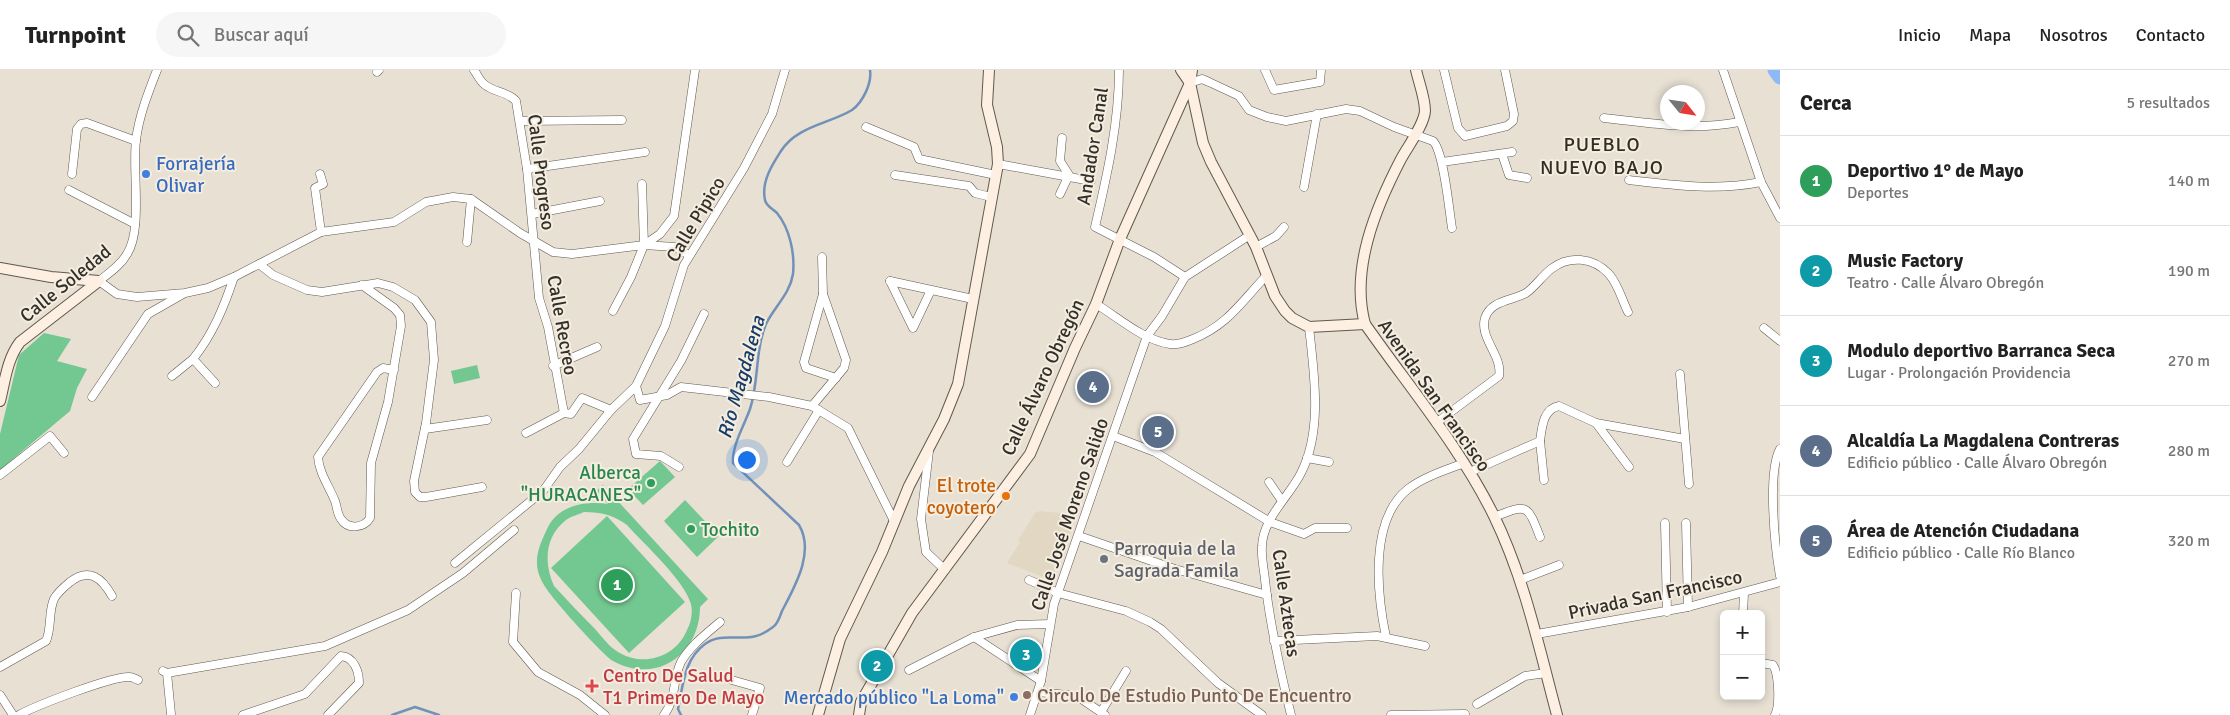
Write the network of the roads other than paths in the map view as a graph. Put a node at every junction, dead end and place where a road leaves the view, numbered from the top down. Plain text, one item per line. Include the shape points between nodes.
1 (157, 70) edge
2 (474, 70) edge
3 (695, 70) edge
4 (785, 70) edge
5 (989, 70) edge
6 (1119, 70) edge
7 (1182, 70) edge
8 (1192, 70) edge
9 (1265, 70) edge
10 (1321, 70) edge
11 (1416, 70) edge
12 (1444, 70) edge
13 (1505, 70) edge
14 (1723, 70) edge
15 (1190, 83) junction
16 (1317, 114) junction
17 (1604, 118) dead end
18 (622, 120) dead end
19 (521, 121) junction
20 (1739, 122) junction
21 (866, 127) dead end
22 (1415, 133) junction
23 (1062, 138) dead end
24 (136, 141) junction
25 (645, 152) dead end
26 (1512, 152) dead end
27 (1502, 154) junction
28 (1442, 162) junction
29 (998, 164) junction
30 (528, 169) junction
31 (72, 174) dead end
32 (320, 174) dead end
33 (895, 175) dead end
34 (996, 175) junction
35 (1069, 175) junction
36 (1528, 178) dead end
37 (1629, 180) dead end
38 (1091, 181) dead end
39 (1761, 182) junction
40 (642, 184) dead end
41 (1304, 187) dead end
42 (69, 190) dead end
43 (1060, 194) dead end
44 (991, 197) junction
45 (470, 199) junction
46 (600, 201) dead end
47 (532, 214) junction
48 (1780, 218) edge
49 (135, 224) junction
50 (1284, 227) dead end
51 (1452, 228) dead end
52 (321, 232) junction
53 (1250, 235) junction
54 (1120, 239) junction
55 (467, 242) dead end
56 (535, 243) junction
57 (644, 245) junction
58 (1256, 247) junction
59 (690, 255) junction
60 (822, 257) dead end
61 (259, 264) junction
62 (0, 268) edge
63 (1267, 275) junction
64 (234, 277) junction
65 (1185, 277) junction
66 (99, 281) junction
67 (362, 285) junction
68 (931, 290) junction
69 (185, 293) junction
70 (823, 294) junction
71 (973, 298) junction
72 (1096, 304) junction
73 (613, 311) dead end
74 (1628, 312) dead end
75 (704, 314) dead end
76 (1365, 324) junction
77 (1309, 327) junction
78 (1764, 328) dead end
79 (1147, 336) junction
80 (1780, 341) edge
81 (597, 347) dead end
82 (193, 359) junction
83 (554, 366) junction
84 (394, 370) junction
85 (1680, 374) dead end
86 (172, 376) dead end
87 (836, 378) junction
88 (215, 383) dead end
89 (636, 386) junction
90 (92, 397) dead end
91 (659, 398) junction
92 (0, 401) edge
93 (816, 408) junction
94 (611, 410) junction
95 (564, 413) junction
96 (486, 420) dead end
97 (1436, 423) junction
98 (1596, 423) junction
99 (425, 429) junction
100 (526, 433) dead end
101 (1113, 436) junction
102 (1685, 439) junction
103 (1540, 441) junction
104 (930, 446) junction
105 (64, 453) dead end
106 (1778, 454) edge
107 (1307, 458) junction
108 (787, 462) dead end
109 (1329, 462) dead end
110 (1464, 463) junction
111 (679, 467) dead end
112 (1628, 467) dead end
113 (1470, 472) junction
114 (0, 475) edge
115 (1544, 480) dead end
116 (1269, 482) dead end
117 (1689, 484) dead end
118 (482, 487) dead end
119 (1282, 501) junction
120 (1494, 517) junction
121 (894, 521) junction
122 (1270, 522) junction
123 (1664, 523) dead end
124 (1686, 523) dead end
125 (1347, 528) dead end
126 (514, 530) dead end
127 (1079, 536) junction
128 (1540, 537) dead end
129 (455, 563) dead end
130 (1559, 564) dead end
131 (945, 570) junction
132 (1780, 576) edge
133 (1029, 580) dead end
134 (1520, 580) junction
135 (1780, 582) edge
136 (516, 593) dead end
137 (1058, 593) junction
138 (1744, 593) junction
139 (1267, 595) junction
140 (112, 596) dead end
141 (1688, 607) junction
142 (1743, 610) edge
143 (1667, 612) junction
144 (720, 622) dead end
145 (1050, 624) junction
146 (1537, 634) junction
147 (974, 637) junction
148 (1386, 637) junction
149 (1274, 641) junction
150 (1424, 646) dead end
151 (1765, 663) edge
152 (0, 667) edge
153 (909, 670) dead end
154 (1126, 671) dead end
155 (1546, 673) junction
156 (714, 675) dead end
157 (138, 680) dead end
158 (1041, 681) junction
159 (1038, 692) junction
160 (0, 695) edge
161 (1477, 704) dead end
162 (1103, 713) edge
163 (171, 714) edge
164 (1465, 714) dead end
165 (13, 715) edge
166 (19, 715) edge
167 (243, 715) edge
168 (328, 715) edge
169 (605, 715) edge
170 (664, 715) edge
171 (752, 715) edge
172 (818, 715) edge
173 (859, 715) edge
174 (1030, 715) edge
175 (1262, 715) edge
176 (1291, 715) edge
177 (1391, 715) edge
178 (1557, 715) edge
179 (1775, 715) edge

1 - 24 street, Calle Soledad via 141,115
2 - 19 street, Calle Progreso via 483,84 510,94 516,101
3 - 57 street via 674,216 660,234
4 - 59 street, Calle Pipico via 772,114 744,168
5 - 29 street via 987,105
6 - 54 street, Andador Canal via 1119,96 1108,172 1095,227
7 - 15 street
8 - 15 street
9 - 10 street via 1274,90 1320,82
11 - 22 street via 1425,110
12 - 13 street via 1458,128 1465,136 1507,126 1513,121
14 - 20 street
15 - 16 street via 1202,79 1209,82 1239,96 1249,110 1267,117 1286,121
15 - 53 street via 1203,143 1218,179
15 - 54 street, Calle Álvaro Obregón
16 - 22 street via 1346,109 1360,111
16 - 41 street
17 - 20 street via 1693,128
18 - 19 street
19 - 30 street, Calle Progreso
20 - 39 street
21 - 34 street via 914,147 919,159
22 - 28 street via 1435,141
22 - 76 street via 1386,191 1366,251 1361,281
23 - 35 street via 1060,161
24 - 31 street via 87,123 81,124 77,129
24 - 49 street, Calle Soledad
25 - 30 street
26 - 27 street
27 - 28 street
27 - 36 street via 1509,175
28 - 51 street
29 - 34 street
29 - 35 street
30 - 47 street, Calle Progreso
32 - 52 street via 323,184 316,188
33 - 44 street via 969,186 974,193
34 - 44 street
35 - 38 street
35 - 43 street
37 - 39 street via 1713,187
39 - 48 street
40 - 57 street
42 - 49 street
44 - 71 street
45 - 52 street via 453,197 426,202 394,222
45 - 55 street
45 - 56 street
46 - 47 street
47 - 56 street, Calle Progreso
49 - 66 street, Calle Soledad via 128,254
50 - 58 street via 1276,236
52 - 61 street
53 - 58 street
53 - 65 street
54 - 65 street
54 - 72 street, Calle Álvaro Obregón
56 - 57 street via 553,252 572,254
56 - 83 street, Calle Recreo via 539,298 548,327
57 - 59 street via 675,247
57 - 73 street
58 - 63 street
59 - 89 street, Calle Pipico via 675,288 665,326
60 - 70 street
61 - 64 street
61 - 67 street via 273,275 307,290 322,292
62 - 66 street
63 - 77 street via 1285,311
63 - 79 street via 1217,328 1185,342 1171,344
64 - 69 street
64 - 82 street via 207,342
65 - 79 street, Calle José Moreno Salido
66 - 69 street via 117,294 137,297
66 - 92 street, Calle Soledad via 20,342 9,362
67 - 84 street via 400,315
67 - 99 street via 378,283 393,287 415,300 431,322 434,360
68 - 68 street via 890,281 913,328 917,321
68 - 71 street
69 - 90 street via 148,314
70 - 87 street via 846,360
70 - 87 street via 804,362 806,368
71 - 104 street via 958,384
72 - 79 street
72 - 131 street, Calle Álvaro Obregón via 1030,454
74 - 97 street via 1608,274 1589,261 1565,261 1551,269 1526,293 1493,306 1489,311 1485,317 1485,332 1500,367 1499,376
75 - 91 street
76 - 77 street, Avenida San Francisco
76 - 97 street, Avenida San Francisco
77 - 107 street, Calle Aztecas via 1316,398
78 - 80 street
79 - 101 street, Calle José Moreno Salido
81 - 83 street
82 - 86 street
82 - 88 street
83 - 95 street, Calle Recreo
84 - 84 street via 371,463 370,518 366,524 348,526 341,520 318,457 377,372 384,368
85 - 102 street
87 - 93 street
89 - 91 street via 640,400
89 - 94 street
91 - 93 street via 681,387 769,397
91 - 111 street via 633,440 634,450 636,454 661,456
93 - 108 street
93 - 121 street via 848,428
94 - 95 street via 582,398 571,414
94 - 129 street via 543,491
95 - 100 street
96 - 99 street
97 - 110 street, Avenida San Francisco
98 - 102 street
98 - 103 street via 1568,409 1553,407 1545,418
98 - 112 street
99 - 118 street via 414,492 426,497
101 - 122 street via 1163,456
101 - 127 street, Calle José Moreno Salido
102 - 117 street
103 - 113 street
103 - 115 street
104 - 121 street
104 - 131 street via 921,519 926,552
105 - 114 street via 50,436
106 - 132 street via 1774,528
107 - 109 street
107 - 119 street, Calle Aztecas via 1301,475
110 - 113 street, Avenida San Francisco
110 - 148 street via 1408,488 1388,518 1378,568
113 - 120 street, Avenida San Francisco
116 - 119 street
119 - 122 street, Calle Aztecas
120 - 128 street via 1525,509
120 - 134 street, Avenida San Francisco
121 - 172 street via 840,638
122 - 125 street via 1304,534 1315,528
122 - 139 street, Calle Aztecas via 1261,547
123 - 143 street
124 - 141 street
126 - 163 street via 463,573 408,610 325,646 165,672
127 - 137 street, Calle José Moreno Salido
127 - 139 street via 1175,570
130 - 134 street
131 - 173 street, Calle Álvaro Obregón via 912,614 861,702
133 - 137 street
134 - 146 street, Avenida San Francisco
135 - 138 street, Privada San Francisco
136 - 169 street via 513,642 538,672 580,695
137 - 145 street, Calle José Moreno Salido
137 - 175 street via 1126,611 1150,622 1218,683
138 - 141 street, Privada San Francisco
138 - 142 street
139 - 149 street, Calle Aztecas
140 - 152 street via 98,577 90,574 76,577 54,597 46,641
141 - 143 street, Privada San Francisco
143 - 146 street, Privada San Francisco
144 - 170 street via 696,643 681,663 671,706
145 - 147 street via 1017,625
145 - 158 street, Calle José Moreno Salido
146 - 155 street, Avenida San Francisco
147 - 153 street
147 - 158 street
148 - 149 street
148 - 150 street
149 - 176 street, Calle Aztecas
151 - 179 street via 1775,668 1779,707
154 - 162 street
155 - 161 street via 1525,676
155 - 178 street, Avenida San Francisco
156 - 171 street via 760,688
157 - 166 street via 130,677 103,684 56,698
158 - 159 street, Calle José Moreno Salido
159 - 162 street via 1077,696
159 - 174 street, Calle José Moreno Salido
160 - 165 street
164 - 177 street
167 - 168 street via 304,694 341,656 347,656 353,660 359,683

